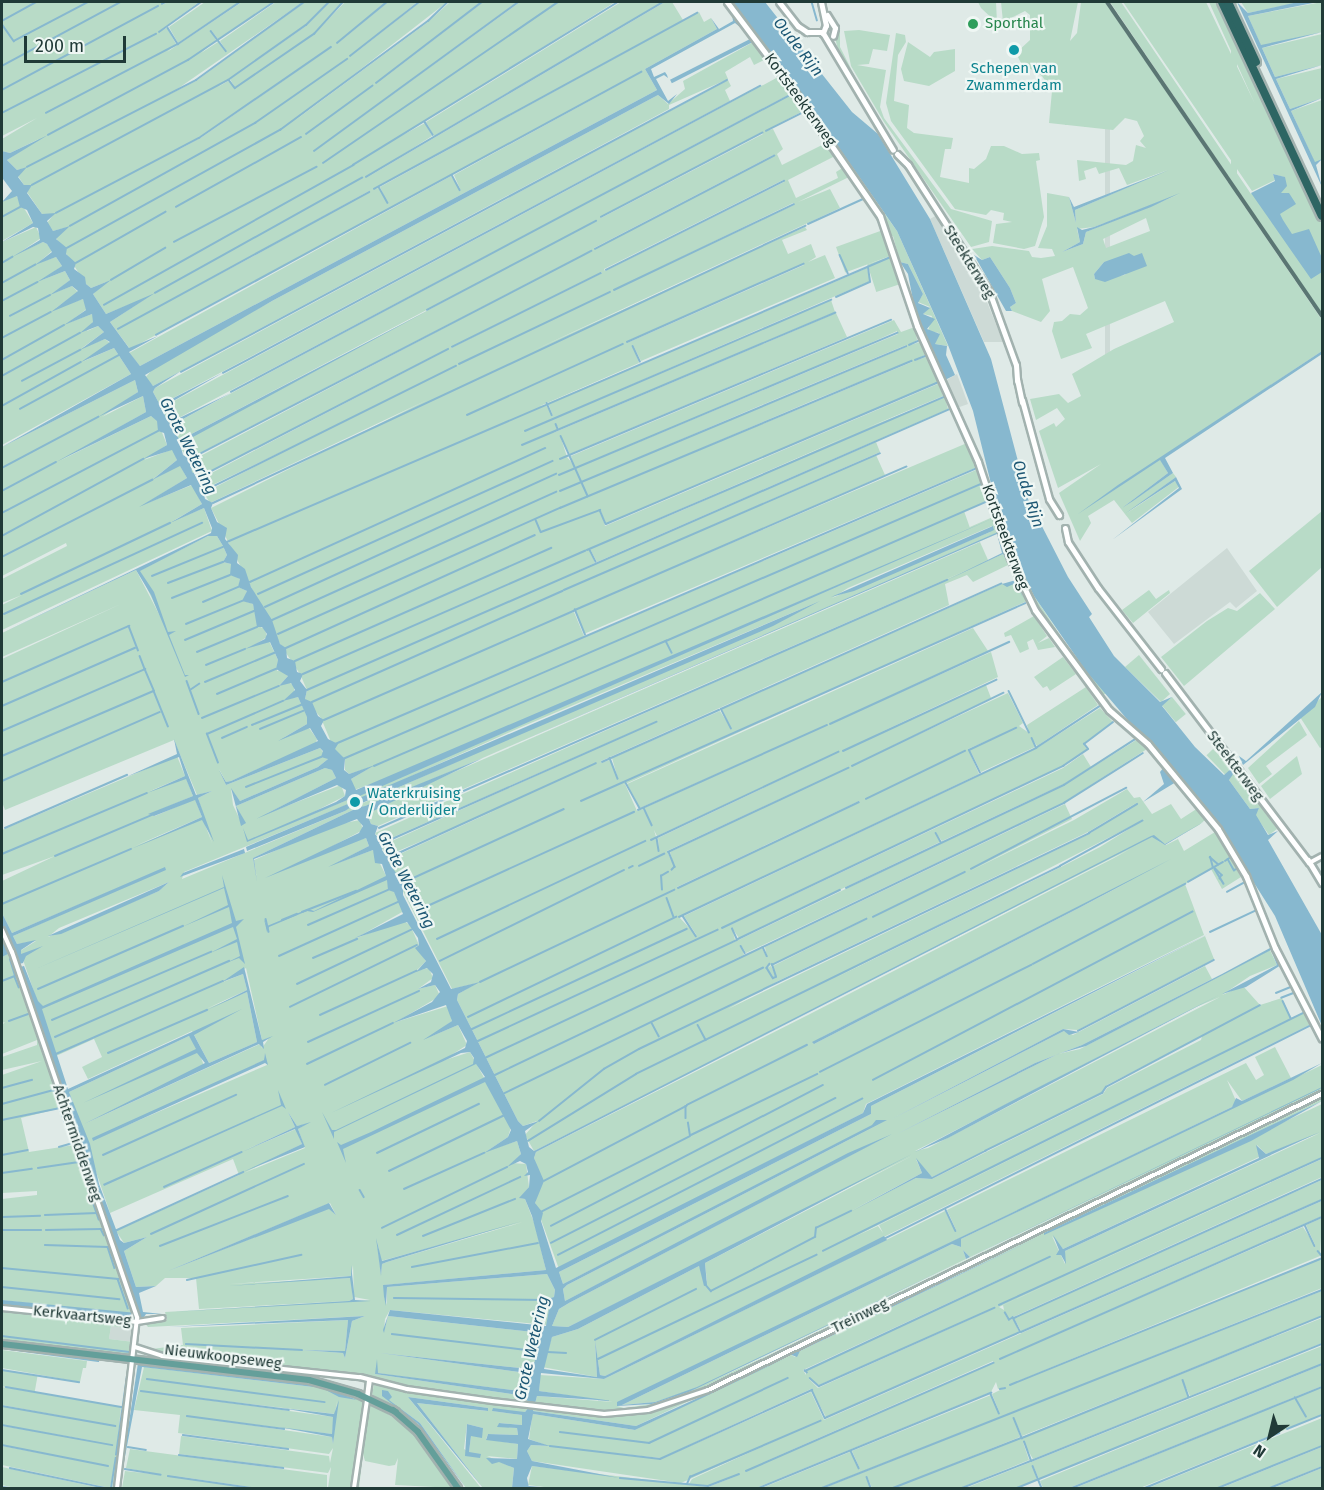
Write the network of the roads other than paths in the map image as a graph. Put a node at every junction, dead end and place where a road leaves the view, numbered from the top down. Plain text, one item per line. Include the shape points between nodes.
1 (727, 2) edge
2 (779, 2) edge
3 (1222, 2) edge
4 (1228, 2) edge
5 (822, 4) edge
6 (828, 25) junction
7 (823, 32) junction
8 (831, 37) junction
9 (1323, 204) edge
10 (1323, 216) edge
11 (1323, 856) edge
12 (1309, 863) junction
13 (1318, 876) junction
14 (1323, 883) edge
15 (1323, 890) edge
16 (2, 930) edge
17 (1323, 1039) edge
18 (1323, 1094) edge
19 (2, 1308) edge
20 (136, 1318) junction
21 (163, 1318) dead end
22 (2, 1344) edge
23 (135, 1347) junction
24 (134, 1359) junction
25 (370, 1380) junction
26 (367, 1395) junction
27 (117, 1488) edge
28 (354, 1488) edge
29 (458, 1488) edge

1 - 17 street, Kortsteekterweg via 880,216 917,326 978,462 1010,558 1032,604 1109,710 1148,744 1218,829 1246,876 1275,948
2 - 7 street via 798,26 807,32
3 - 10 highway
4 - 9 highway
5 - 6 street
6 - 7 street
6 - 8 street via 836,28
7 - 8 street
8 - 12 street, Steekterweg via 895,152 989,291 1014,361 1047,491 1071,546 1147,654
11 - 12 street
12 - 13 street, Steekterweg
13 - 14 street, Steekterweg
13 - 15 street, Steekterweg
16 - 20 street, Achtermiddenweg
18 - 25 street, Treinweg via 688,1398 648,1410 615,1414 424,1392
19 - 20 street, Kerkvaartsweg
20 - 21 street, Kerkvaartsweg
20 - 23 street, Achtermiddenweg
22 - 24 main road, Nieuwkoopseweg
23 - 24 street, Achtermiddenweg
23 - 25 street, Treinweg via 162,1356
24 - 26 main road, Nieuwkoopseweg via 309,1380
24 - 27 street
25 - 26 street
26 - 28 street
26 - 29 main road, Nieuwkoopseweg via 396,1412 418,1432

